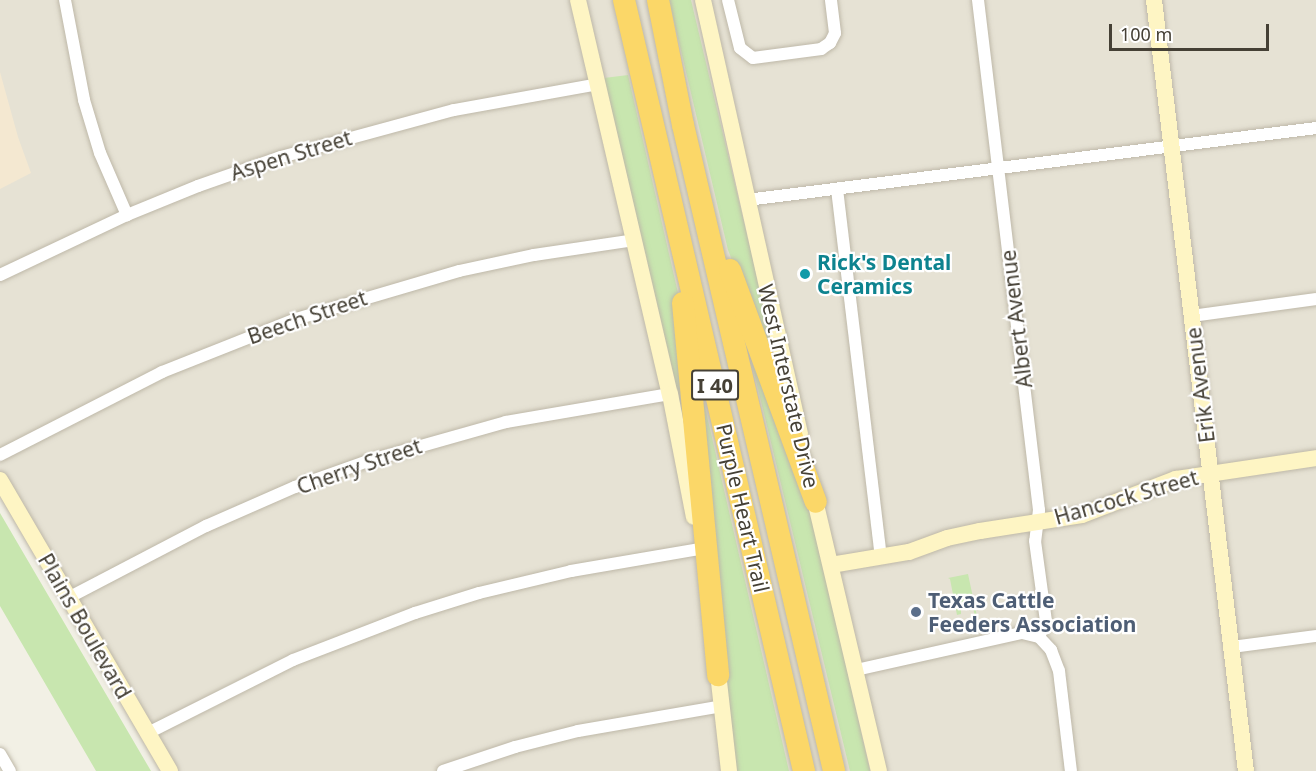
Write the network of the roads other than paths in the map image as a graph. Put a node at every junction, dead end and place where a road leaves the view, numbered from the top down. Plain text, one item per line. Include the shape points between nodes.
1 (65, 0) edge
2 (578, 0) edge
3 (624, 0) edge
4 (658, 0) edge
5 (703, 0) edge
6 (728, 0) edge
7 (831, 0) edge
8 (978, 0) edge
9 (1154, 0) edge
10 (598, 84) junction
11 (683, 124) junction
12 (1316, 128) edge
13 (1172, 147) junction
14 (998, 169) junction
15 (670, 188) junction
16 (837, 189) junction
17 (747, 200) junction
18 (127, 215) junction
19 (634, 240) junction
20 (0, 275) edge
21 (1316, 299) edge
22 (1192, 316) junction
23 (670, 394) junction
24 (0, 455) edge
25 (1316, 458) edge
26 (1211, 473) junction
27 (0, 480) edge
28 (816, 502) junction
29 (1038, 522) junction
30 (700, 549) junction
31 (881, 557) junction
32 (831, 565) junction
33 (68, 598) junction
34 (1040, 636) junction
35 (1316, 636) edge
36 (1232, 647) junction
37 (856, 670) junction
38 (718, 675) junction
39 (722, 706) junction
40 (148, 733) junction
41 (0, 754) edge
42 (10, 771) edge
43 (170, 771) edge
44 (443, 771) edge
45 (729, 771) edge
46 (804, 771) edge
47 (834, 771) edge
48 (879, 771) edge
49 (1071, 771) edge
50 (1246, 771) edge

1 - 18 street via 84,100 100,153
2 - 10 main road
3 - 15 highway, Purple Heart Trail / I 40
4 - 11 highway, Purple Heart Trail / I 40
5 - 17 main road, West Interstate Drive
6 - 7 street via 740,48 753,58 821,49 830,44 835,33
8 - 14 street, Albert Avenue
9 - 13 main road, Erik Avenue
10 - 18 street, Aspen Street via 454,110 335,140 236,171
10 - 19 main road
11 - 28 highway via 730,272
11 - 47 highway, Purple Heart Trail / I 40
12 - 13 street
13 - 14 street
13 - 22 main road, Erik Avenue
14 - 16 street
14 - 29 street, Albert Avenue
15 - 38 highway via 690,359
15 - 46 highway, Purple Heart Trail / I 40
16 - 17 street
16 - 31 street
17 - 28 main road, West Interstate Drive
18 - 20 street, Aspen Street
19 - 23 main road
19 - 24 street, Beech Street via 459,271 296,319 162,372
21 - 22 street
22 - 26 main road, Erik Avenue
23 - 30 main road
23 - 33 street, Cherry Street via 506,422 368,461 215,522
25 - 26 main road, Hancock Street
26 - 29 main road, Hancock Street via 1160,483 1082,515
26 - 36 main road, Erik Avenue
27 - 33 main road, Plains Boulevard
28 - 32 main road, West Interstate Drive
29 - 31 main road, Hancock Street via 960,535
29 - 34 street, Albert Avenue via 1035,541 1046,621
30 - 38 main road
30 - 40 street via 561,573 415,613 293,660
31 - 32 main road, Hancock Street
32 - 37 main road, West Interstate Drive
33 - 40 main road, Plains Boulevard
34 - 37 street via 1022,633
34 - 49 street via 1059,671
35 - 36 street
36 - 50 main road, Erik Avenue
37 - 48 main road, West Interstate Drive
38 - 39 main road
39 - 44 street via 578,731
39 - 45 main road
40 - 43 main road, Plains Boulevard
41 - 42 street

